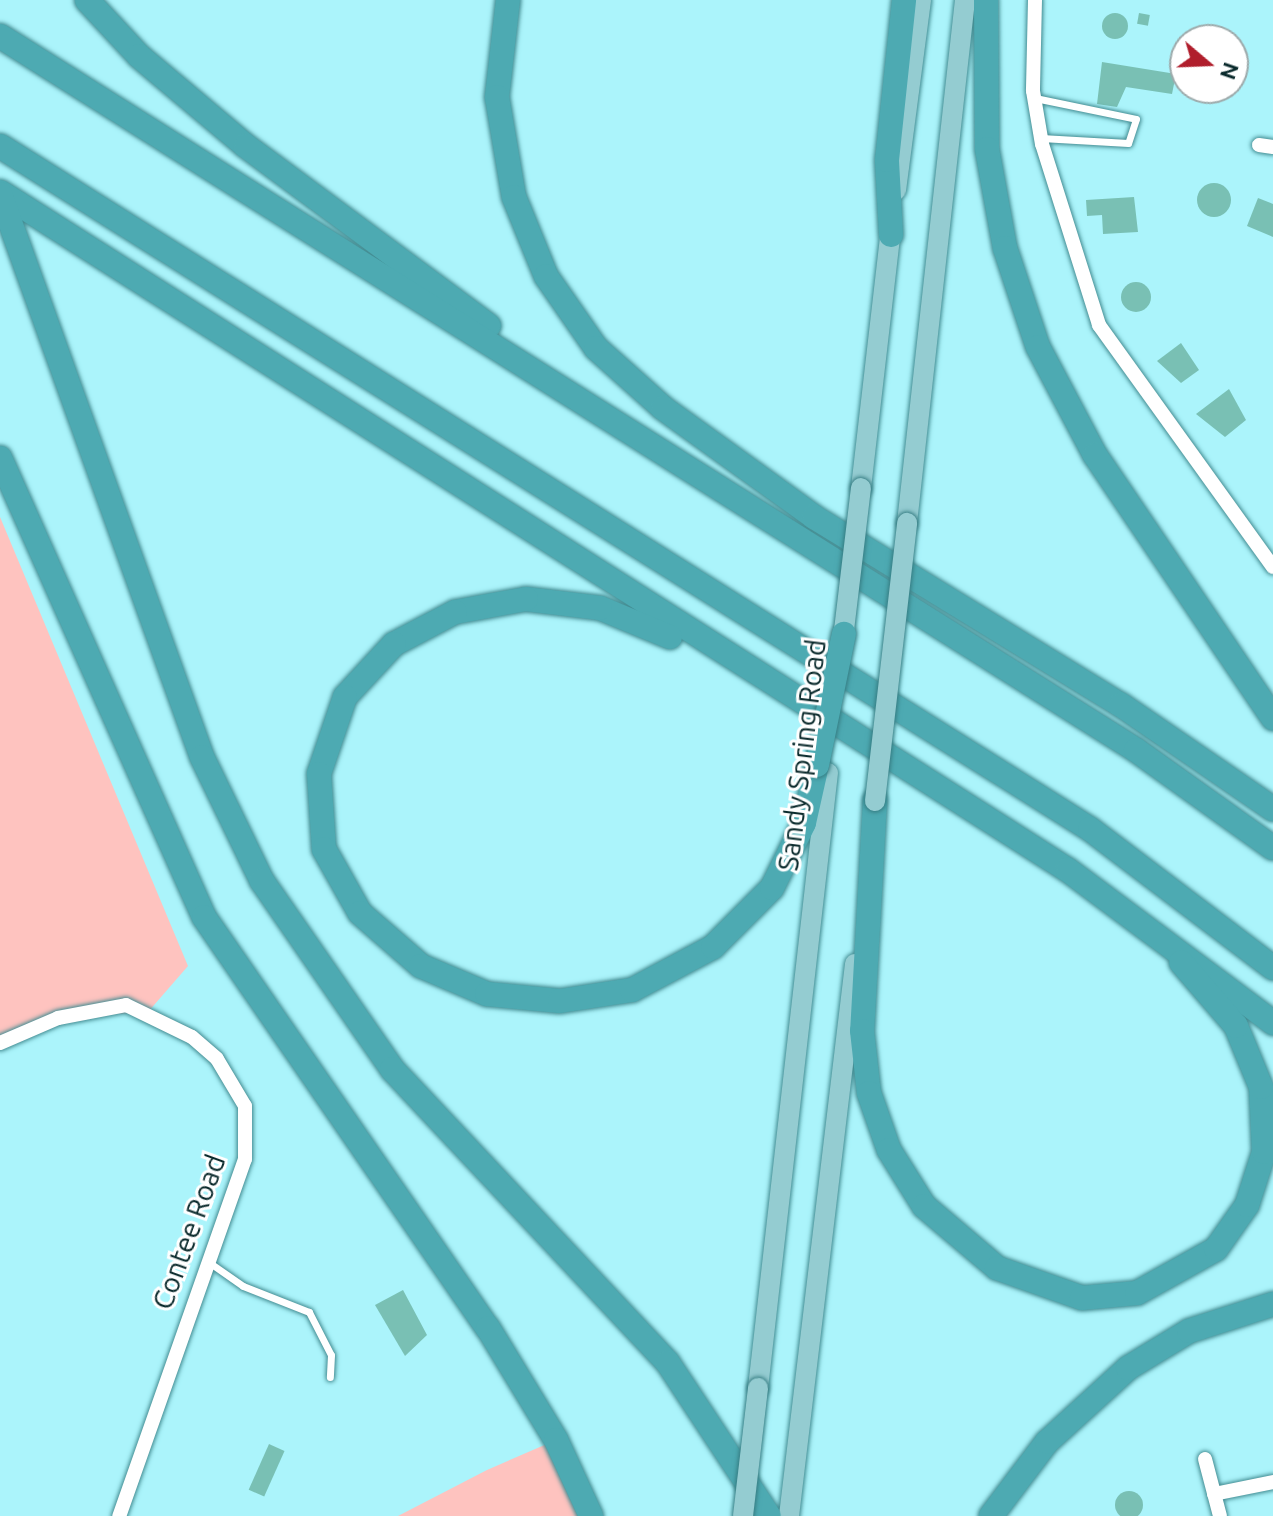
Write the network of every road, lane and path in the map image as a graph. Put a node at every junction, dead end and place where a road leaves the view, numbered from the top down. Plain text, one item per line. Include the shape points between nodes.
1 (87, 0) edge
2 (508, 0) edge
3 (904, 0) edge
4 (921, 0) edge
5 (965, 0) edge
6 (986, 0) edge
7 (1035, 0) edge
8 (0, 36) edge
9 (1035, 98) junction
10 (1041, 138) junction
11 (0, 146) edge
12 (0, 193) edge
13 (891, 235) junction
14 (598, 411) junction
15 (0, 458) edge
16 (1270, 558) edge
17 (844, 634) joint
18 (1273, 718) edge
19 (854, 739) junction
20 (822, 769) junction
21 (875, 801) junction
22 (1273, 809) edge
23 (967, 810) junction
24 (1273, 848) edge
25 (1273, 968) edge
26 (1273, 1023) edge
27 (0, 1043) edge
28 (208, 1262) junction
29 (1273, 1304) edge
30 (330, 1377) dead end
31 (1205, 1459) dead end
32 (1273, 1482) edge
33 (1214, 1494) junction
34 (119, 1516) edge
35 (591, 1516) edge
36 (743, 1516) edge
37 (769, 1516) edge
38 (789, 1516) edge
39 (991, 1516) edge
40 (1220, 1516) edge

1 - 14 highway via 139,56 246,146
2 - 22 highway via 497,97 510,184 546,276 596,348 663,408 814,517 1121,705
3 - 13 highway via 887,160
4 - 13 main road, Sandy Spring Road
5 - 21 main road, bridge
6 - 18 highway via 983,88 992,186 1038,347 1111,480
7 - 9 street
8 - 14 highway
9 - 10 street
9 - 10 lane via 1136,119 1128,143
10 - 16 street via 1099,325
11 - 25 highway via 1090,829
12 - 19 highway
12 - 37 highway via 202,757 269,893 392,1069 668,1363
13 - 17 main road, Sandy Spring Road, bridge
14 - 24 highway via 1136,750
15 - 35 highway via 204,917 488,1328 556,1440
17 - 20 highway, bridge
19 - 20 highway via 639,622 557,600 490,604 423,625 366,669 329,732 318,812 324,849 360,913 421,966 521,1001 585,999 673,973 743,921 792,852
19 - 23 highway
20 - 36 main road, Sandy Spring Road, bridge
21 - 23 highway via 863,1063 877,1121 905,1179 944,1227 1025,1282 1112,1298 1167,1283 1216,1249 1258,1178 1266,1121 1252,1056 1184,965
21 - 38 main road
23 - 26 highway via 1153,926
27 - 28 street, Contee Road via 58,1018 126,1005 173,1023 217,1059 245,1106 249,1133
28 - 30 lane via 243,1286 309,1312 331,1355
28 - 34 street, Contee Road
29 - 39 highway via 1189,1331 1128,1368 1047,1442
31 - 33 street
32 - 33 street
33 - 40 street

